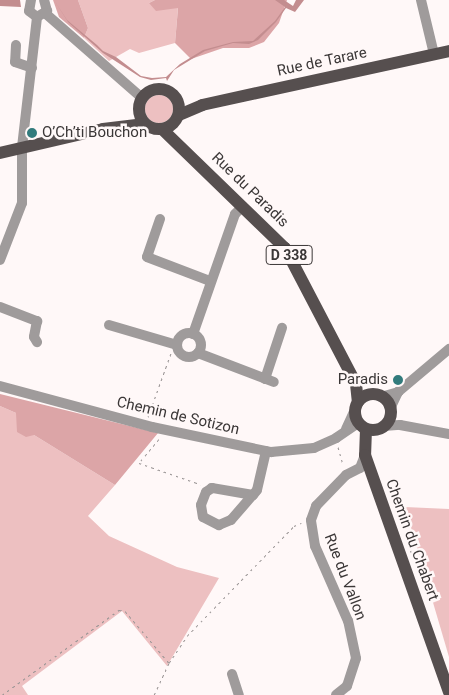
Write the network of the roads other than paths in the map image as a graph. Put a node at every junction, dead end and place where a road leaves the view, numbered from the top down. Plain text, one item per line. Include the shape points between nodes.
1 (30, 0) edge
2 (44, 0) edge
3 (421, 0) edge
4 (41, 15) junction
5 (16, 45) dead end
6 (449, 51) edge
7 (434, 54) junction
8 (32, 68) junction
9 (142, 98) junction
10 (178, 112) junction
11 (142, 119) junction
12 (162, 129) junction
13 (22, 147) junction
14 (189, 152) junction
15 (0, 153) edge
16 (243, 206) junction
17 (160, 219) dead end
18 (0, 260) edge
19 (210, 281) junction
20 (0, 307) edge
21 (109, 325) dead end
22 (282, 328) dead end
23 (193, 334) junction
24 (38, 342) dead end
25 (177, 347) junction
26 (449, 349) edge
27 (198, 353) junction
28 (356, 384) junction
29 (0, 386) edge
30 (398, 392) junction
31 (375, 396) junction
32 (357, 406) junction
33 (378, 422) junction
34 (346, 429) junction
35 (449, 434) edge
36 (266, 451) junction
37 (365, 455) junction
38 (253, 495) junction
39 (232, 674) dead end
40 (449, 692) edge
41 (240, 695) edge
42 (336, 695) edge

1 - 4 street via 28,11
2 - 4 street via 47,7
3 - 7 street
4 - 8 street
4 - 9 street
5 - 8 street via 15,62
6 - 7 main road, Rue de Tarare
7 - 10 main road, Rue de Tarare
8 - 13 street
9 - 10 main road via 149,92 163,89
9 - 11 main road
10 - 12 main road
10 - 14 main road, Rue du Paradis / D 338
11 - 12 main road
11 - 13 main road
12 - 14 main road, Rue du Paradis / D 338
13 - 15 main road
13 - 18 street via 22,203
14 - 16 main road, Rue du Paradis / D 338
16 - 19 street via 235,214
16 - 28 main road, Rue du Paradis / D 338 via 286,248
17 - 19 street via 147,257
19 - 23 street
20 - 24 street via 37,321 34,337
21 - 25 street
22 - 27 street via 269,380
23 - 25 street via 182,335
23 - 27 street via 200,342
25 - 27 street via 185,356
26 - 30 street
28 - 31 main road, Rue du Paradis / D 338
28 - 32 main road, Rue du Paradis / D 338
29 - 36 street, Chemin de Sotizon via 145,426
30 - 31 street
30 - 33 street
31 - 32 main road
31 - 33 main road, Rue du Paradis
32 - 33 main road, Rue du Paradis
32 - 34 street, Chemin de Sotizon
33 - 34 street, Chemin de Sotizon
33 - 35 street
33 - 37 main road, Chemin du Chabert
34 - 36 street, Chemin de Sotizon via 336,438 314,448
36 - 38 street
37 - 40 main road, Chemin du Chabert
37 - 42 street, Rue du Vallon via 360,468 346,475 316,506 311,520 315,546 348,621 356,658 347,686
38 - 38 street via 231,520 220,525 203,517 206,492 212,488
39 - 41 street

